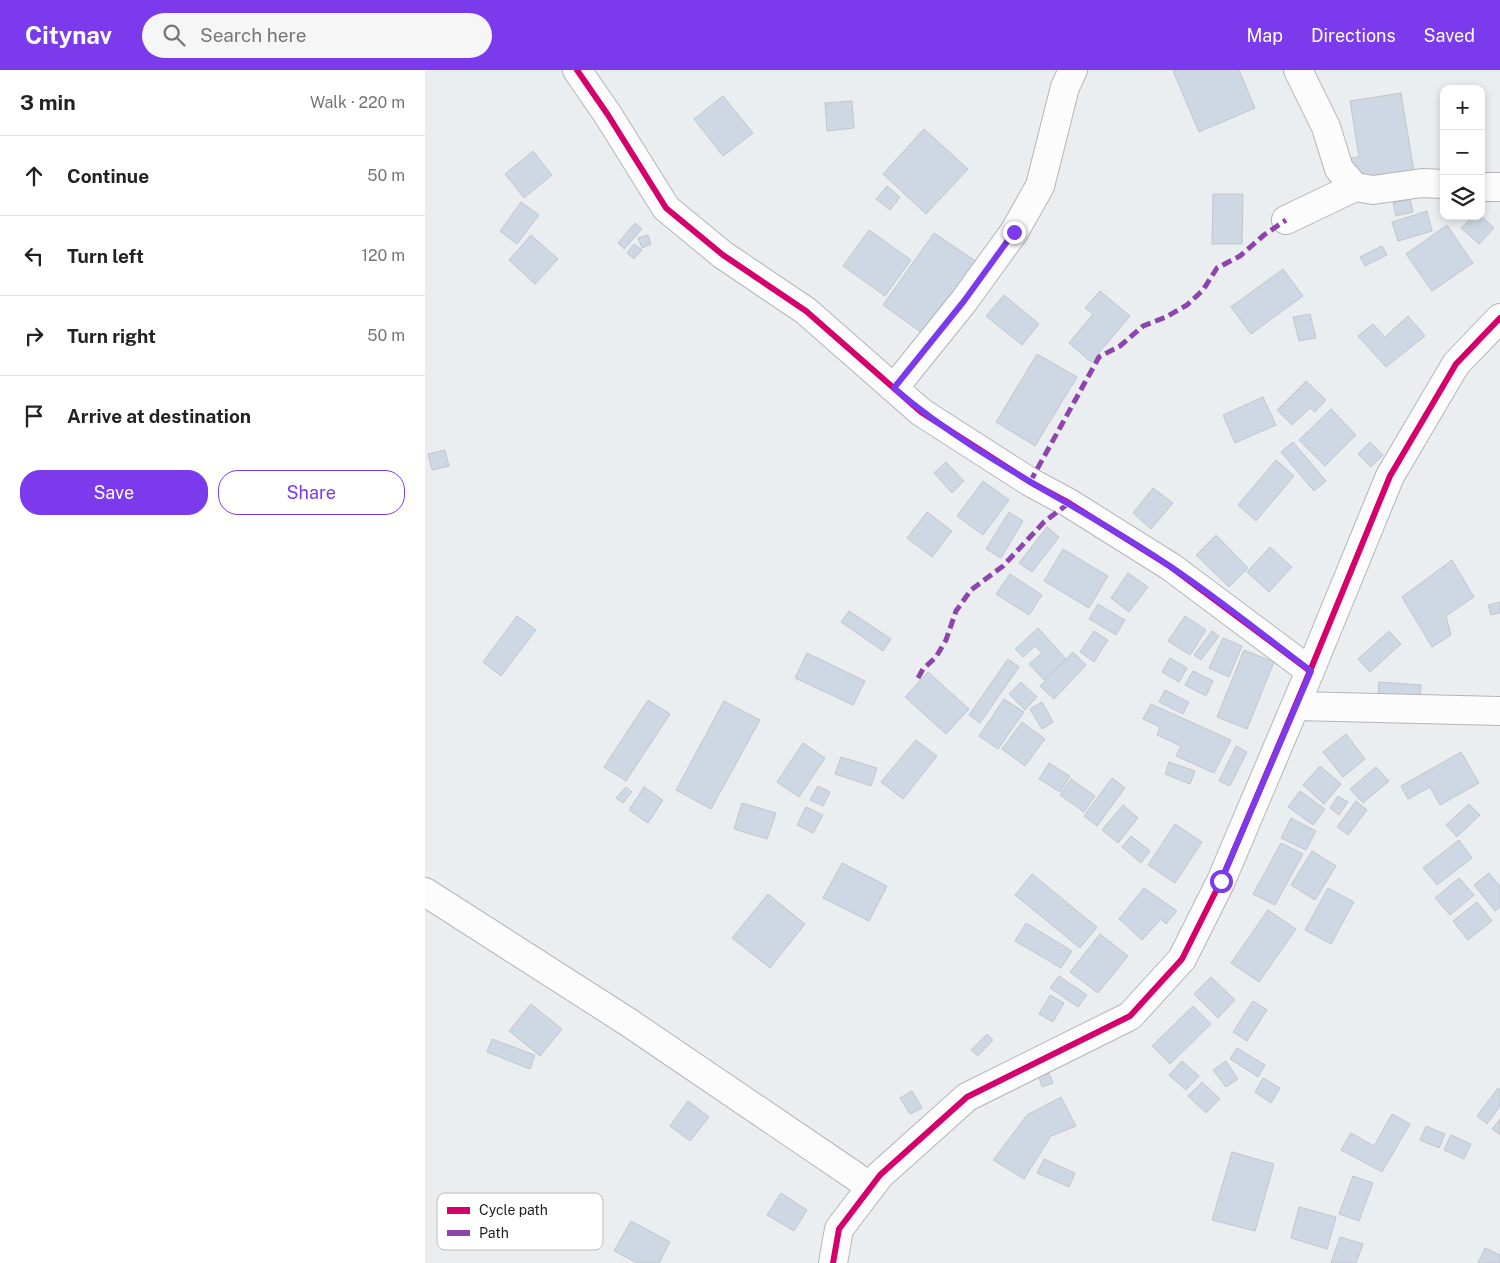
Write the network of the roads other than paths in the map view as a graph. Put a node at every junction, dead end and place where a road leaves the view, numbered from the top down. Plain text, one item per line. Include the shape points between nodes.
1 (577, 70) edge
2 (1073, 70) edge
3 (1298, 70) edge
4 (1440, 184) edge
5 (1355, 187) junction
6 (1485, 187) edge
7 (1500, 187) edge
8 (1285, 220) dead end
9 (1500, 318) edge
10 (894, 388) junction
11 (1311, 671) junction
12 (1296, 706) junction
13 (1500, 711) edge
14 (425, 892) edge
15 (871, 1187) junction
16 (833, 1263) edge

1 - 10 street via 667,208 723,255 806,311
2 - 10 street via 1065,87 1041,186 1014,232 964,301
3 - 5 street via 1326,126 1339,169
4 - 5 street via 1373,190
5 - 8 street
6 - 7 street
9 - 11 street via 1456,364 1390,476
10 - 11 street via 921,412 1171,567
11 - 12 street
12 - 13 street
12 - 15 street via 1221,881 1182,959 1130,1016 967,1098 880,1175
14 - 15 street via 628,1022
15 - 16 street via 839,1228

